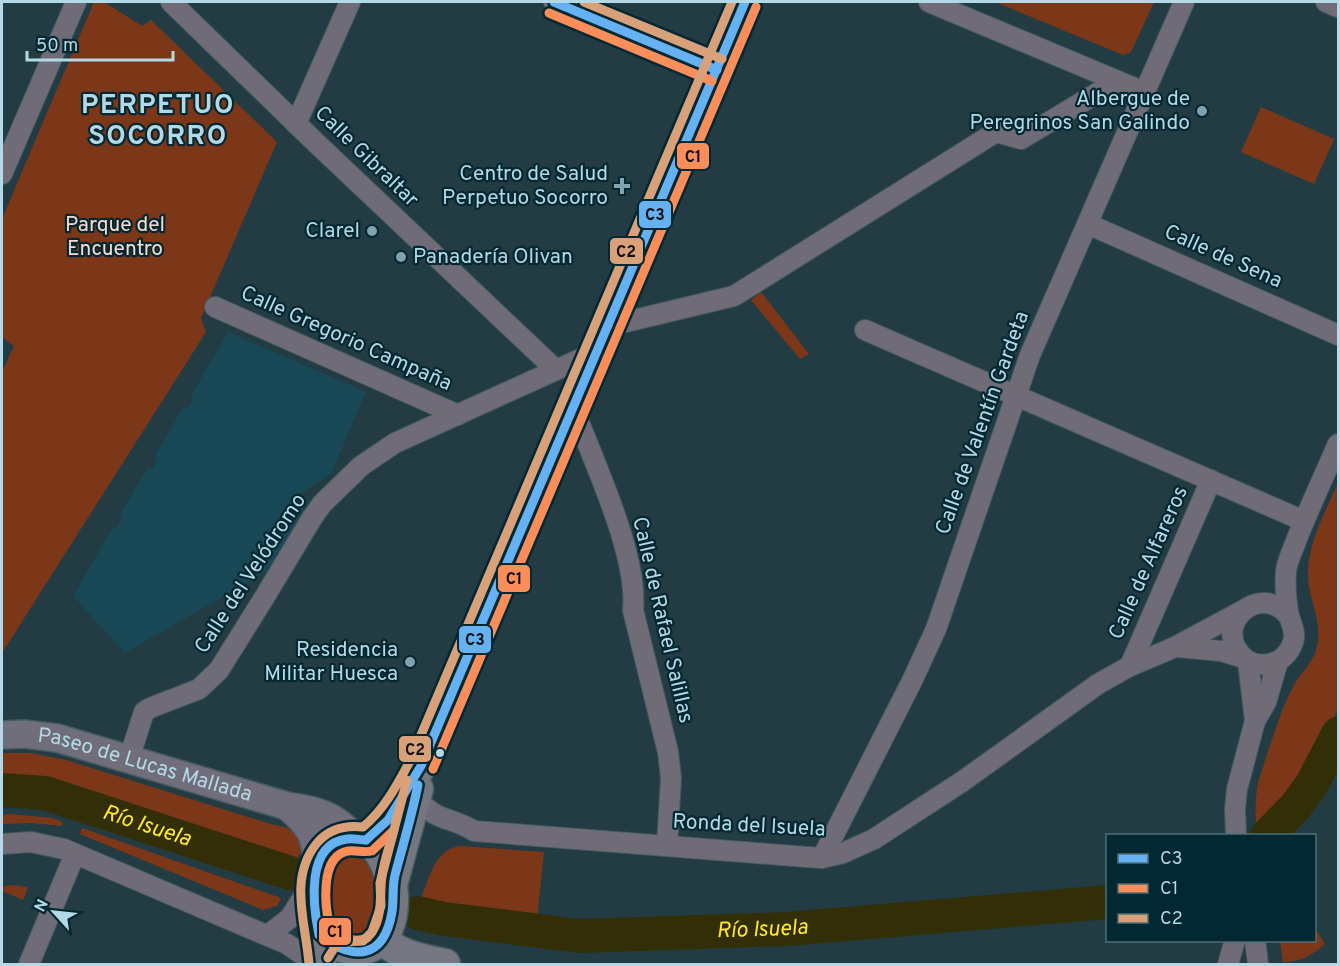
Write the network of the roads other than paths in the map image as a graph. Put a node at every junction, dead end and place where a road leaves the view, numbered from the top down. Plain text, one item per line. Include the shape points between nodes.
1 (76, 2) edge
2 (171, 2) edge
3 (350, 2) edge
4 (555, 2) edge
5 (745, 2) edge
6 (928, 2) edge
7 (1184, 2) edge
8 (1326, 2) edge
9 (1338, 7) edge
10 (717, 70) junction
11 (1117, 81) junction
12 (1144, 92) junction
13 (296, 124) junction
14 (2, 174) edge
15 (1088, 224) junction
16 (215, 307) dead end
17 (865, 330) dead end
18 (1338, 335) edge
19 (604, 339) junction
20 (556, 370) junction
21 (1016, 395) junction
22 (571, 413) junction
23 (458, 416) junction
24 (1338, 444) edge
25 (1211, 480) junction
26 (1304, 521) junction
27 (1286, 569) junction
28 (1246, 608) junction
29 (1288, 615) junction
30 (1175, 647) junction
31 (1246, 659) junction
32 (1278, 661) junction
33 (1130, 666) junction
34 (1255, 722) junction
35 (2, 735) edge
36 (129, 759) junction
37 (422, 766) junction
38 (416, 797) junction
39 (287, 806) junction
40 (1236, 834) edge
41 (361, 839) junction
42 (2, 844) edge
43 (667, 845) junction
44 (75, 854) junction
45 (822, 858) junction
46 (314, 875) junction
47 (392, 885) junction
48 (318, 933) junction
49 (268, 935) junction
50 (382, 939) junction
51 (1234, 942) edge
52 (1255, 942) edge
53 (344, 960) edge
54 (29, 964) edge
55 (316, 964) edge
56 (445, 964) edge
57 (1228, 964) edge
58 (1258, 964) edge

1 - 14 street
2 - 13 street, Calle Gibraltar
3 - 13 street
4 - 10 street
5 - 10 main road
6 - 11 street
7 - 12 street, Calle de Valentín Gardeta
8 - 9 street
10 - 19 main road
11 - 12 street
11 - 19 street, Calle del Velódromo via 1020,139 996,132 734,296
12 - 15 street, Calle de Valentín Gardeta
13 - 20 street, Calle Gibraltar
15 - 18 street, Calle de Sena
15 - 21 street, Calle de Valentín Gardeta
16 - 23 street, Calle Gregorio Campaña
17 - 21 street
19 - 20 street, Calle del Velódromo
19 - 22 main road
20 - 23 street, Calle del Velódromo
21 - 25 street
21 - 45 street, Calle de Valentín Gardeta via 936,629
22 - 37 main road
22 - 43 street, Calle de Rafael Salillas via 622,537 635,593 633,610 668,752 671,778
23 - 36 street, Calle del Velódromo via 395,443 361,466 322,504 219,670 200,688 144,712
24 - 26 street
25 - 26 street
25 - 33 street, Calle de Alfareros
26 - 27 street
27 - 28 street
27 - 29 street
28 - 29 street via 1271,603
28 - 30 street, Ronda del Isuela
28 - 31 street via 1236,619 1232,635 1237,650
29 - 32 street via 1294,640
30 - 31 street, Ronda del Isuela via 1198,647
30 - 33 street, Ronda del Isuela
31 - 32 street via 1263,665
31 - 34 street
32 - 34 street via 1266,702
33 - 45 street, Ronda del Isuela via 1098,684 874,839
34 - 40 street via 1237,789
35 - 36 main road, Paseo de Lucas Mallada via 57,738
36 - 39 main road, Paseo de Lucas Mallada
37 - 38 main road
37 - 41 main road via 388,820
38 - 43 street, Ronda del Isuela via 436,815 474,831
38 - 47 main road
39 - 41 main road, Paseo de Lucas Mallada via 326,814
39 - 46 main road, Paseo de Lucas Mallada via 313,834
41 - 46 main road via 334,843
41 - 47 main road via 383,858
42 - 44 street via 31,842
43 - 45 street, Ronda del Isuela
44 - 49 street
44 - 54 street
46 - 48 main road
46 - 49 street via 290,918
47 - 50 main road via 391,917
48 - 49 street
48 - 53 main road
49 - 55 street
50 - 53 main road via 369,952
50 - 56 main road via 407,956
51 - 57 street
52 - 58 street

